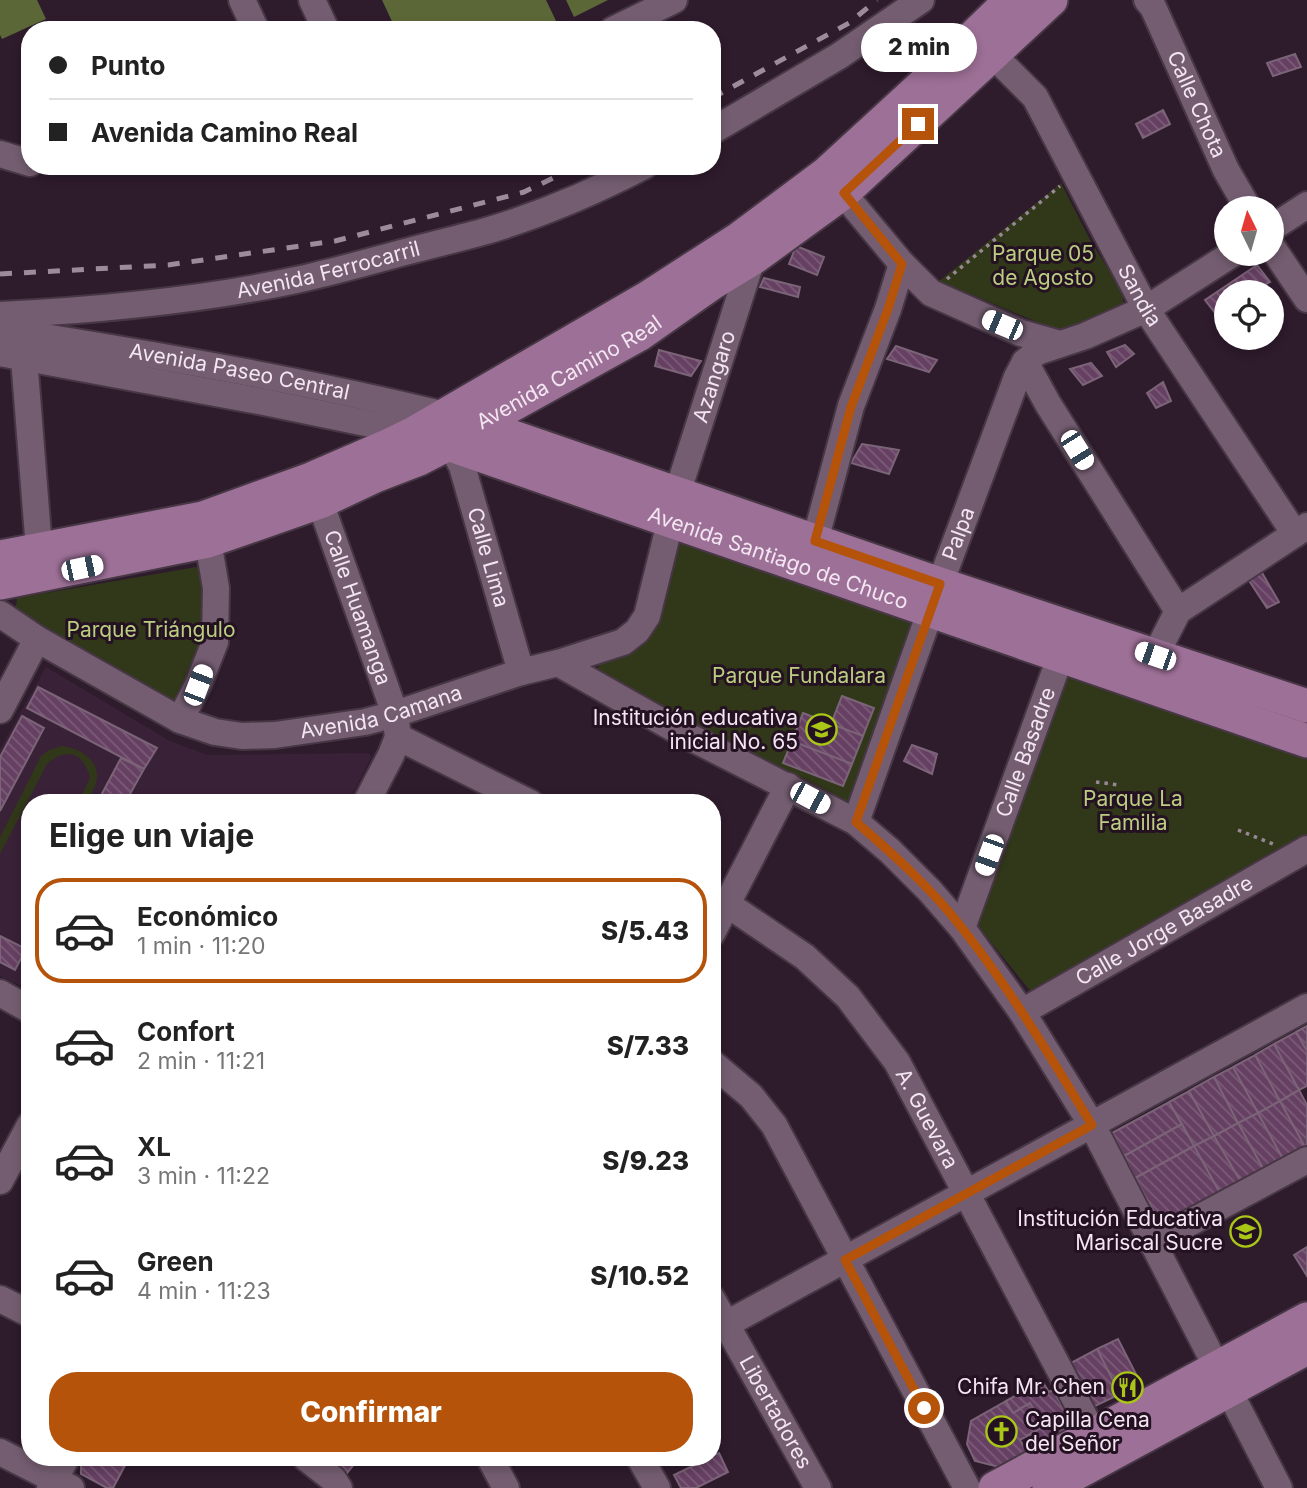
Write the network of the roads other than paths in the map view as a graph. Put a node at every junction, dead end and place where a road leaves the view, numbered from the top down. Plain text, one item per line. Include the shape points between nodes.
1 (242, 0) edge
2 (312, 0) edge
3 (674, 0) edge
4 (921, 0) edge
5 (1011, 0) edge
6 (1051, 0) edge
7 (1147, 0) edge
8 (252, 21) edge
9 (322, 21) edge
10 (631, 21) edge
11 (992, 54) junction
12 (721, 126) edge
13 (0, 154) edge
14 (21, 160) edge
15 (626, 175) edge
16 (835, 183) junction
17 (1241, 196) edge
18 (1307, 205) edge
19 (1284, 220) edge
20 (752, 260) junction
21 (902, 264) junction
22 (1284, 265) edge
23 (1214, 266) edge
24 (1307, 299) edge
25 (1146, 309) junction
26 (0, 315) edge
27 (0, 330) edge
28 (1060, 344) junction
29 (12, 356) edge
30 (1025, 362) junction
31 (478, 424) junction
32 (448, 429) junction
33 (414, 433) junction
34 (320, 502) junction
35 (674, 507) junction
36 (1301, 530) edge
37 (208, 541) junction
38 (815, 541) junction
39 (39, 549) junction
40 (0, 557) edge
41 (0, 583) edge
42 (936, 597) junction
43 (1178, 611) junction
44 (0, 614) edge
45 (37, 639) junction
46 (1061, 655) junction
47 (1155, 656) junction
48 (558, 663) junction
49 (522, 672) junction
50 (1307, 706) edge
51 (0, 710) edge
52 (180, 720) junction
53 (397, 725) junction
54 (1307, 741) edge
55 (788, 786) junction
56 (371, 794) edge
57 (515, 794) edge
58 (856, 822) junction
59 (1307, 849) edge
60 (721, 899) edge
61 (721, 902) edge
62 (962, 928) junction
63 (0, 993) edge
64 (21, 1005) edge
65 (1307, 1007) edge
66 (1022, 1012) junction
67 (721, 1071) edge
68 (1092, 1125) junction
69 (15, 1156) edge
70 (1307, 1160) edge
71 (0, 1181) edge
72 (966, 1194) junction
73 (1152, 1243) junction
74 (845, 1260) junction
75 (0, 1299) edge
76 (21, 1310) edge
77 (1307, 1319) edge
78 (721, 1327) edge
79 (721, 1330) edge
80 (1307, 1348) edge
81 (1222, 1379) junction
82 (1094, 1435) junction
83 (0, 1452) edge
84 (21, 1461) edge
85 (32, 1466) edge
86 (317, 1466) edge
87 (494, 1466) edge
88 (645, 1466) edge
89 (60, 1478) edge
90 (339, 1488) edge
91 (506, 1488) edge
92 (657, 1488) edge
93 (818, 1488) edge
94 (967, 1488) edge
95 (995, 1488) edge
96 (1049, 1488) edge
97 (1279, 1488) edge

1 - 8 street
2 - 9 street
3 - 10 street
4 - 12 street via 839,56
5 - 16 main road, Avenida Camino Real
6 - 11 main road, Avenida Camino Real
7 - 17 street, Calle Chota
11 - 16 main road, Avenida Camino Real
11 - 25 street, Sandia via 1035,96
13 - 14 street
15 - 26 street, Avenida Ferrocarril via 527,217 296,280 148,303
16 - 20 main road, Avenida Camino Real
16 - 21 street
16 - 32 main road, Avenida Camino Real via 740,239
18 - 19 street
20 - 31 main road, Avenida Camino Real via 640,334
20 - 35 street, Azangaro
21 - 28 street via 931,293 1021,333
21 - 38 street via 851,407
22 - 24 street
23 - 25 street
25 - 28 street
25 - 36 street, Sandia
27 - 32 street, Avenida Paseo Central via 359,394
28 - 30 street
29 - 33 street, Avenida Paseo Central
29 - 39 street
30 - 42 street, Palpa
30 - 43 street
31 - 32 main road, Avenida Paseo Central
31 - 35 main road, Avenida Santiago de Chuco
32 - 33 main road, Avenida Paseo Central
32 - 34 main road, Avenida Camino Real via 419,459
32 - 35 main road, Avenida Santiago de Chuco
32 - 49 street, Calle Lima
33 - 39 main road via 311,479 203,518
34 - 37 main road, Avenida Camino Real
34 - 53 street, Calle Huamanga
35 - 38 main road, Avenida Santiago de Chuco
35 - 42 main road, Avenida Santiago de Chuco
35 - 48 street, Avenida Camana via 647,616 637,631 623,642
36 - 43 street
37 - 41 main road, Avenida Camino Real
37 - 52 street via 216,588 215,642
38 - 42 main road, Avenida Santiago de Chuco
39 - 40 main road
42 - 46 main road, Avenida Santiago de Chuco
42 - 47 main road, Avenida Santiago de Chuco
42 - 58 street, Palpa
43 - 47 street
44 - 45 street, Avenida Camana
45 - 51 street
45 - 52 street, Avenida Camana
46 - 54 main road, Avenida Santiago de Chuco
46 - 62 street, Calle Basadre
47 - 50 main road, Avenida Santiago de Chuco
48 - 49 street, Avenida Camana
48 - 55 street
49 - 53 street, Avenida Camana
52 - 53 street, Avenida Camana via 242,736 365,722
53 - 56 street via 391,755
53 - 57 street
55 - 58 street
55 - 60 street
58 - 62 street via 891,851
59 - 66 street, Calle Jorge Basadre
61 - 72 street, A. Guevara via 805,957 848,997 897,1062
62 - 66 street
63 - 64 street
65 - 68 street
66 - 68 street
67 - 74 street via 751,1096 774,1125
68 - 72 street
68 - 73 street
69 - 71 street
70 - 73 street
72 - 74 street
72 - 82 street, A. Guevara
73 - 81 street
74 - 78 street
74 - 94 street
75 - 76 street
77 - 81 main road
79 - 93 street, Libertadores
80 - 81 main road
81 - 82 main road
81 - 96 main road
81 - 97 street
82 - 95 main road
83 - 84 street
85 - 89 street
86 - 90 street
87 - 91 street
88 - 92 street

